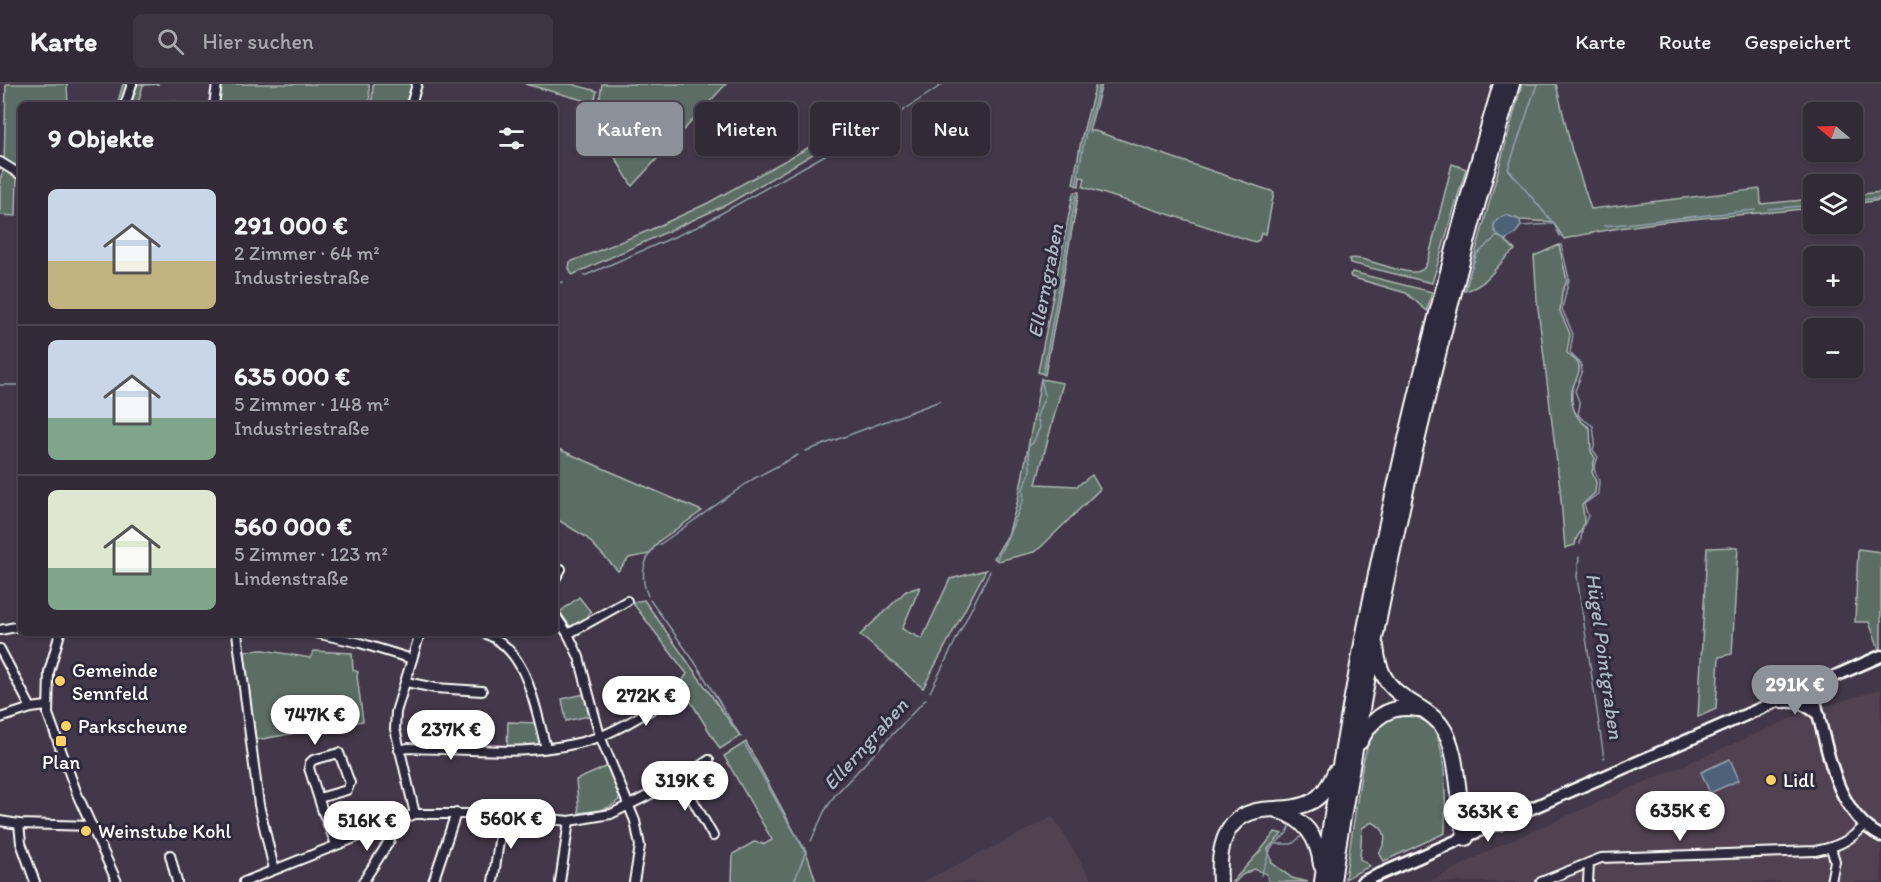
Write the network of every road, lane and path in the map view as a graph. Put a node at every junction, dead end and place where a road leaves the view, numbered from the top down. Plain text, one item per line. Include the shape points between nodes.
1 (132, 84) edge
2 (217, 84) edge
3 (417, 84) edge
4 (1501, 84) edge
5 (1512, 84) edge
6 (126, 102) edge
7 (214, 102) edge
8 (412, 102) edge
9 (0, 162) edge
10 (18, 173) edge
11 (1452, 277) junction
12 (1444, 304) junction
13 (561, 570) dead end
14 (558, 574) edge
15 (627, 601) dead end
16 (558, 619) edge
17 (18, 626) edge
18 (0, 629) edge
19 (1376, 632) junction
20 (568, 634) junction
21 (59, 636) edge
22 (237, 636) edge
23 (329, 636) edge
24 (419, 636) edge
25 (490, 636) edge
26 (0, 649) edge
27 (1881, 656) edge
28 (412, 659) junction
29 (406, 682) junction
30 (1811, 686) junction
31 (482, 691) dead end
32 (674, 693) dead end
33 (1776, 702) junction
34 (47, 706) junction
35 (31, 708) junction
36 (1424, 711) junction
37 (1819, 715) junction
38 (0, 718) edge
39 (600, 736) junction
40 (1345, 744) junction
41 (546, 748) junction
42 (399, 750) junction
43 (1353, 758) junction
44 (710, 760) dead end
45 (681, 779) junction
46 (319, 798) junction
47 (628, 807) junction
48 (1276, 810) junction
49 (1461, 812) junction
50 (456, 813) junction
51 (415, 814) junction
52 (503, 814) junction
53 (0, 821) edge
54 (569, 821) junction
55 (1499, 823) junction
56 (19, 824) junction
57 (388, 825) junction
58 (92, 826) junction
59 (1864, 826) junction
60 (713, 836) dead end
61 (1881, 836) edge
62 (1466, 838) junction
63 (336, 844) junction
64 (1831, 848) junction
65 (170, 855) dead end
66 (1589, 863) junction
67 (274, 869) junction
68 (1328, 881) edge
69 (35, 882) edge
70 (117, 882) edge
71 (177, 882) edge
72 (244, 882) edge
73 (364, 882) edge
74 (433, 882) edge
75 (493, 882) edge
76 (560, 882) edge
77 (634, 882) edge
78 (1220, 882) edge
79 (1362, 882) edge
80 (1541, 882) edge
81 (1588, 882) edge
82 (1831, 882) edge

1 - 6 street
2 - 7 street
3 - 8 street
4 - 11 highway
5 - 11 highway
9 - 10 street
11 - 12 highway
12 - 19 highway
12 - 40 highway via 1383,542
13 - 14 street
15 - 20 street
16 - 20 street
17 - 18 street
19 - 36 highway via 1381,673 1394,690
19 - 43 highway
20 - 39 street via 584,673
21 - 34 street via 49,672
22 - 67 street via 259,805
23 - 28 street
24 - 28 street
25 - 41 street via 517,659
26 - 35 street
27 - 30 main road
28 - 29 street
29 - 31 street
29 - 42 street via 396,712
30 - 33 main road
30 - 37 main road
32 - 39 street
33 - 37 main road via 1794,700
33 - 55 main road
34 - 35 street
34 - 58 street via 60,752
35 - 38 street
36 - 43 highway via 1400,707 1379,716 1366,729
36 - 49 highway via 1441,725 1450,742
37 - 59 main road via 1842,794
39 - 41 street
39 - 47 street
40 - 48 highway via 1322,795 1306,805
40 - 68 highway
41 - 42 street
42 - 51 street
43 - 68 highway
44 - 45 street
45 - 47 street
45 - 60 street
46 - 46 street via 350,788 339,753 310,763
46 - 63 street
47 - 54 street
47 - 77 street via 640,846
48 - 68 highway via 1298,818 1309,829
48 - 78 highway via 1248,814 1231,827 1221,844
49 - 55 highway via 1474,820
49 - 62 highway
50 - 51 street
50 - 52 street
50 - 74 street
51 - 57 street
52 - 54 street
52 - 75 street
53 - 56 street
54 - 76 street
55 - 62 main road
56 - 58 street
56 - 69 street via 21,843
57 - 63 street
57 - 73 street via 390,840
58 - 70 street
59 - 61 main road
59 - 64 street via 1851,839
62 - 79 main road
63 - 67 street
64 - 66 street via 1601,858
64 - 82 street via 1835,861
65 - 71 street
66 - 80 street
66 - 81 street
67 - 72 street

